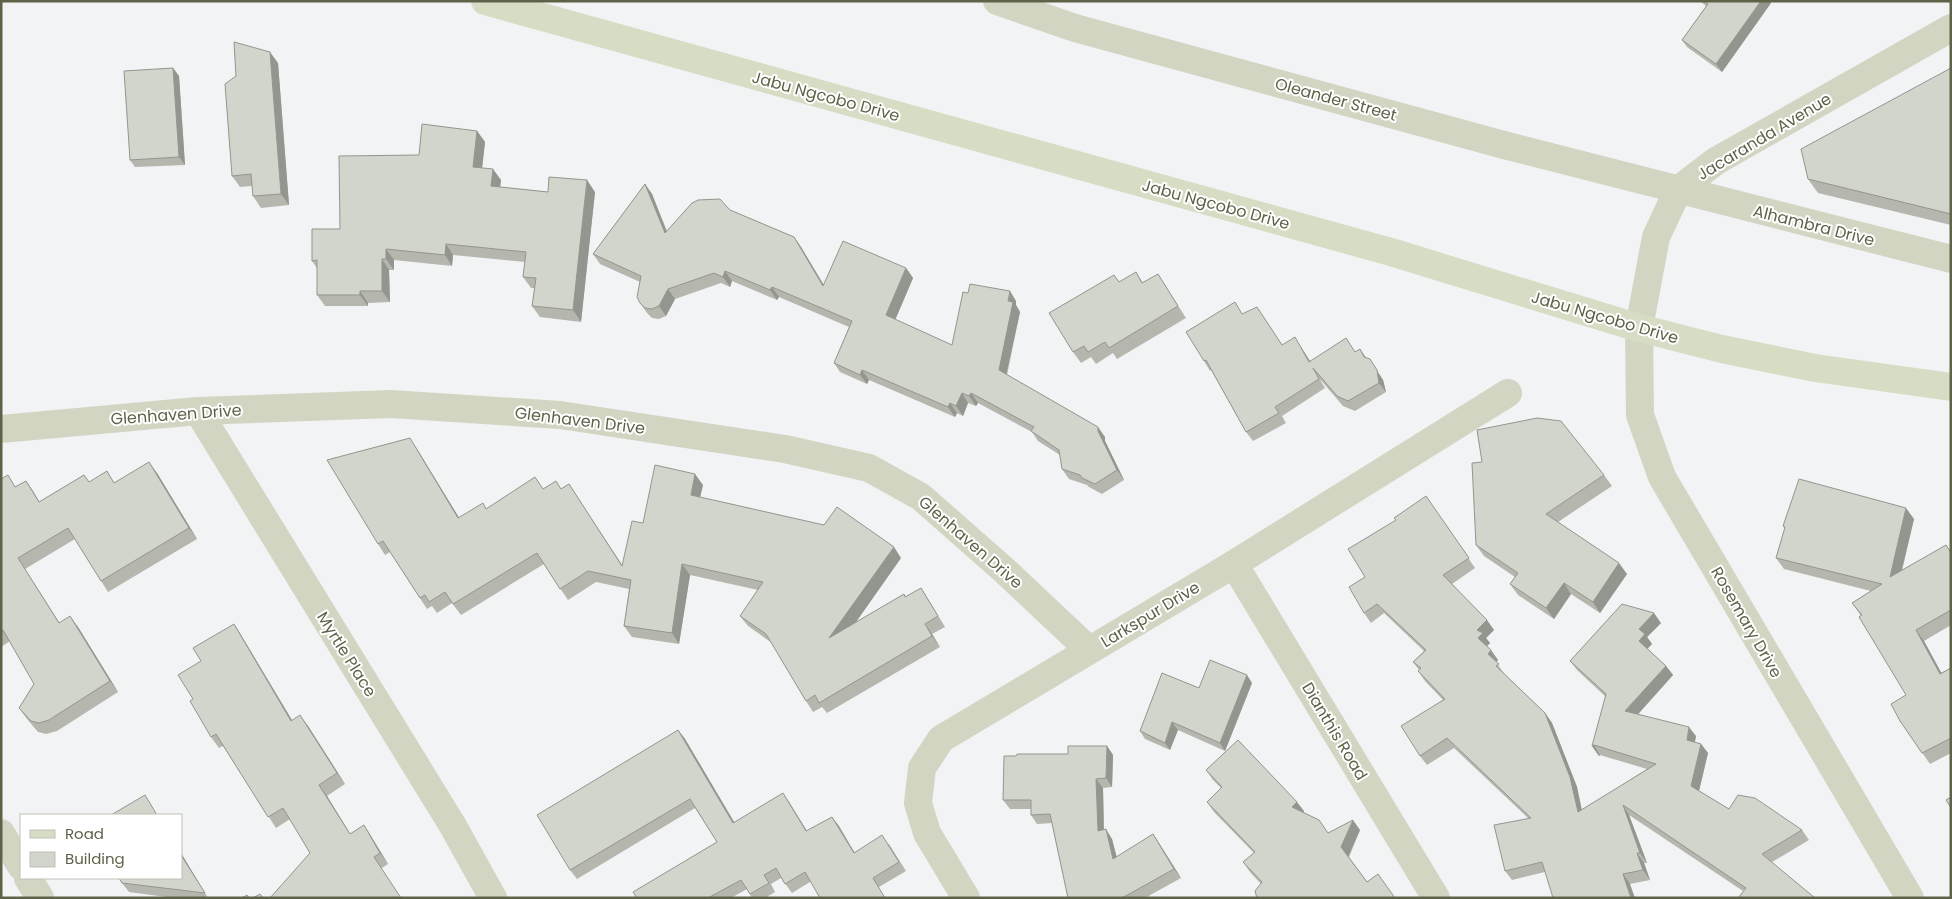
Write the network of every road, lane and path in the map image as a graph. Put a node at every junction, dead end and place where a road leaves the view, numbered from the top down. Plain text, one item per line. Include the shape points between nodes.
1 (486, 1) edge
2 (996, 1) edge
3 (1951, 28) edge
4 (1678, 190) junction
5 (1951, 259) edge
6 (1639, 328) junction
7 (1951, 387) edge
8 (1508, 393) dead end
9 (198, 412) junction
10 (1, 429) edge
11 (1234, 564) junction
12 (1089, 650) junction
13 (1, 833) edge
14 (20, 864) edge
15 (29, 879) edge
16 (40, 898) edge
17 (493, 898) edge
18 (966, 898) edge
19 (1436, 898) edge
20 (1910, 898) edge

1 - 6 main road, Jabu Ngcobo Drive via 1391,252
2 - 4 street, Oleander Street via 1075,28
3 - 4 street, Jacaranda Avenue via 1716,161
4 - 5 street, Alhambra Drive
4 - 6 street, Jacaranda Avenue via 1656,237
6 - 7 main road, Jabu Ngcobo Drive via 1806,366
6 - 20 street, Rosemary Drive via 1640,415 1662,476
8 - 11 street, Larkspur Drive
9 - 10 street, Glenhaven Drive
9 - 12 street, Glenhaven Drive via 391,404 560,415 784,449 869,468 922,497
9 - 17 street, Myrtle Place via 453,826
11 - 12 street, Larkspur Drive
11 - 19 street, Dianthis Road
12 - 18 street, Larkspur Drive via 941,739 922,768 918,803 927,833
13 - 14 street
15 - 16 street

